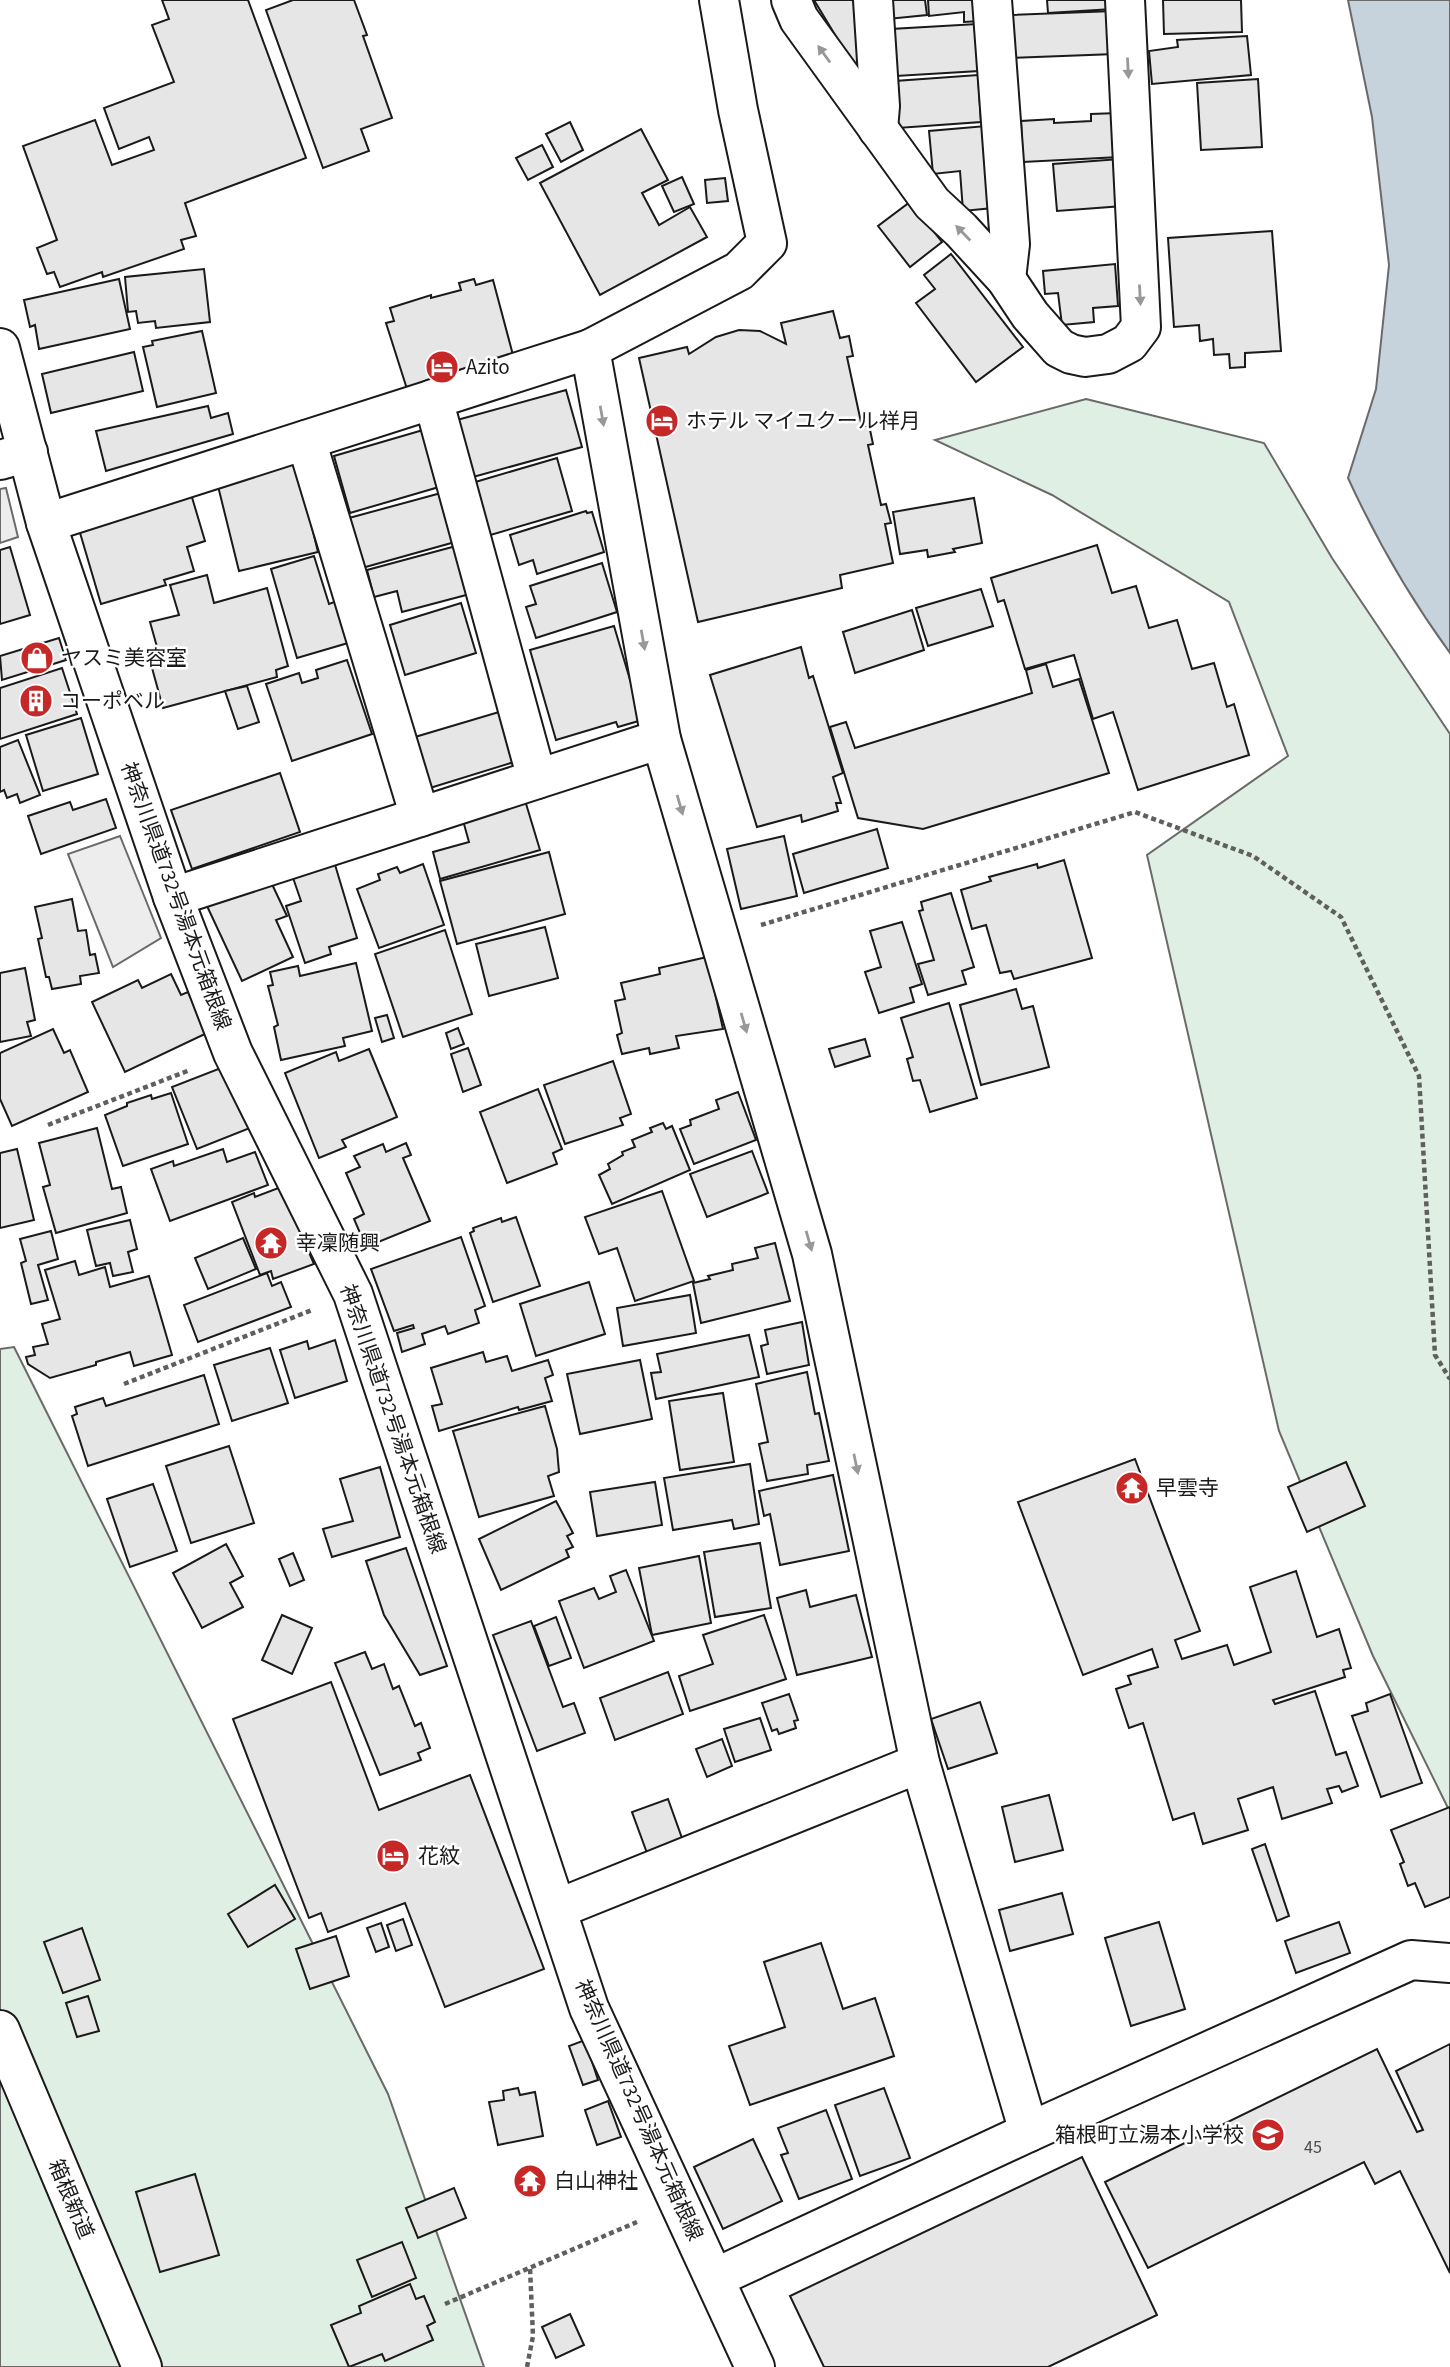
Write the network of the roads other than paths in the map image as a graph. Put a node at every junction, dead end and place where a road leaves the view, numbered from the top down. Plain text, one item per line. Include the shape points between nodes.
1 (719, 0) edge
2 (791, 0) edge
3 (873, 0) edge
4 (992, 0) edge
5 (1125, 0) edge
6 (878, 129) junction
7 (1006, 279) junction
8 (0, 348) edge
9 (590, 349) junction
10 (433, 399) junction
11 (306, 440) junction
12 (14, 456) edge
13 (47, 523) junction
14 (661, 739) junction
15 (537, 779) junction
16 (420, 817) junction
17 (173, 897) junction
18 (919, 1763) junction
19 (557, 1909) junction
20 (1450, 1963) edge
21 (0, 2030) edge
22 (1029, 2132) junction
23 (715, 2278) junction
24 (142, 2367) edge
25 (755, 2367) edge

1 - 9 main road via 767,243 739,271
6 -> 2 main road via 799,19
3 - 6 main road
4 - 7 main road via 1010,244
5 -> 7 main road via 1141,327 1129,343 1108,354 1071,354 1041,329
7 -> 6 main road via 932,203
8 - 12 main road, 神奈川県道732号湯本元箱根線
9 - 10 main road
9 -> 14 main road
10 - 11 main road
10 - 15 main road
11 - 13 main road
11 - 16 main road
12 - 13 main road, 神奈川県道732号湯本元箱根線
13 - 17 main road, 神奈川県道732号湯本元箱根線
14 - 15 main road
14 -> 18 main road via 812,1254
15 - 16 main road
16 - 17 main road
17 - 19 main road, 神奈川県道732号湯本元箱根線 via 233,1053 353,1294
18 - 19 main road
18 - 22 main road
19 - 23 main road, 神奈川県道732号湯本元箱根線 via 589,2008
20 - 22 main road via 1411,1960
21 - 24 main road, 箱根新道
22 - 23 main road
23 - 25 main road, 神奈川県道732号湯本元箱根線

